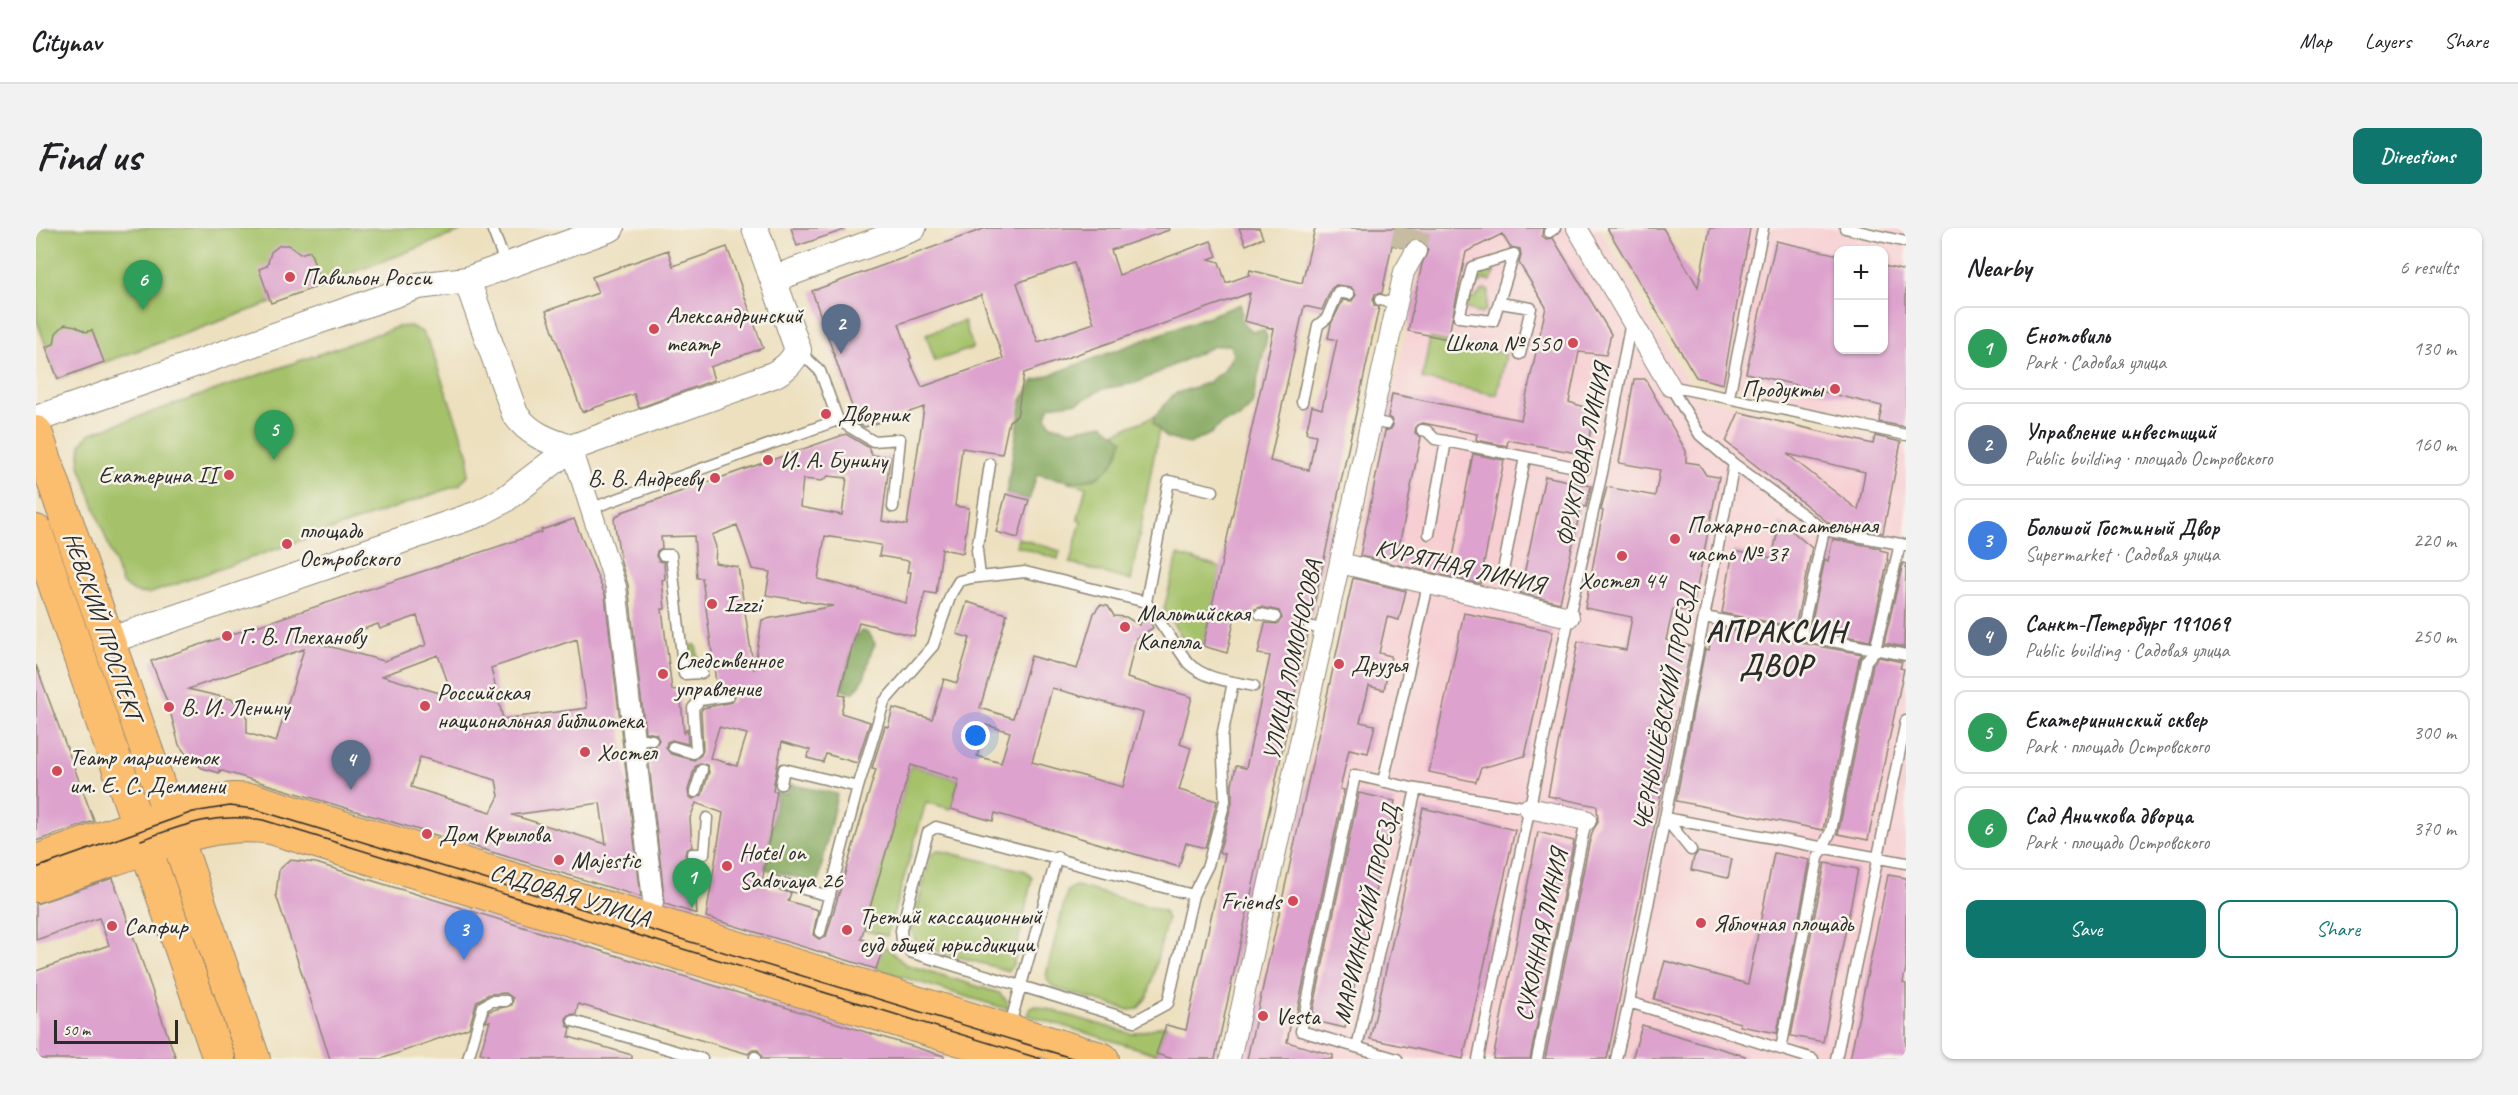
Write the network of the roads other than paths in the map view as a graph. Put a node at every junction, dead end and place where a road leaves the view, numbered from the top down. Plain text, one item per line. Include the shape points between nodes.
1 (492, 228) edge
2 (611, 228) edge
3 (755, 228) edge
4 (914, 228) edge
5 (1577, 228) edge
6 (1763, 228) edge
7 (1845, 228) edge
8 (1906, 242) edge
9 (1408, 249) tunnel mouth
10 (506, 266) junction
11 (773, 279) junction
12 (467, 280) junction
13 (1349, 294) dead end
14 (1500, 303) junction
15 (1631, 321) junction
16 (798, 350) junction
17 (1520, 354) dead end
18 (1670, 386) junction
19 (1729, 397) junction
20 (1302, 402) dead end
21 (36, 419) edge
22 (838, 420) junction
23 (1422, 430) dead end
24 (36, 432) edge
25 (1906, 435) edge
26 (1446, 441) junction
27 (571, 448) junction
28 (1525, 457) junction
29 (990, 464) dead end
30 (1734, 464) junction
31 (1585, 469) dead end
32 (1214, 491) dead end
33 (893, 507) dead end
34 (592, 508) junction
35 (1824, 530) junction
36 (36, 531) edge
37 (1429, 534) dead end
38 (1903, 545) edge
39 (663, 555) dead end
40 (1340, 563) junction
41 (1502, 576) dead end
42 (980, 577) junction
43 (1428, 585) junction
44 (1146, 602) junction
45 (1260, 614) dead end
46 (1275, 617) dead end
47 (1569, 617) junction
48 (1704, 617) junction
49 (1801, 636) junction
50 (108, 641) junction
51 (1875, 650) junction
52 (1906, 655) edge
53 (702, 673) dead end
54 (1233, 682) junction
55 (1254, 686) dead end
56 (728, 696) dead end
57 (1906, 722) edge
58 (673, 747) dead end
59 (702, 770) dead end
60 (1383, 782) junction
61 (781, 784) dead end
62 (858, 787) junction
63 (1416, 789) junction
64 (694, 792) dead end
65 (1529, 808) junction
66 (707, 818) dead end
67 (1665, 818) junction
68 (1586, 820) joint
69 (172, 826) junction
70 (240, 826) junction
71 (142, 836) junction
72 (1824, 848) junction
73 (1691, 850) dead end
74 (692, 854) dead end
75 (1057, 857) junction
76 (1877, 858) junction
77 (36, 861) edge
78 (1906, 863) edge
79 (773, 880) dead end
80 (36, 886) edge
81 (195, 891) junction
82 (1193, 895) junction
83 (830, 896) junction
84 (649, 932) junction
85 (820, 932) dead end
86 (1022, 987) junction
87 (506, 1001) dead end
88 (1629, 1002) junction
89 (573, 1021) dead end
90 (1011, 1047) edge
91 (1358, 1047) junction
92 (1781, 1049) junction
93 (1806, 1058) edge
94 (219, 1059) edge
95 (254, 1059) edge
96 (468, 1059) edge
97 (702, 1059) edge
98 (1103, 1059) edge
99 (1230, 1059) edge
100 (1397, 1059) edge
101 (1478, 1059) edge
102 (1537, 1059) edge
103 (1616, 1059) edge
104 (1836, 1059) edge

1 - 10 lane
2 - 10 street
3 - 11 street
4 - 11 street
5 - 15 street
6 - 19 lane
7 - 8 lane
9 - 40 street, УЛИЦА ЛОМОНОСОВА via 1404,272 1388,302 1378,423
10 - 12 street
11 - 16 street
12 - 21 street via 418,286
12 - 27 street via 515,414 523,426 537,435
13 - 20 lane via 1338,292 1327,318 1318,325
14 - 14 lane via 1493,321 1459,317 1472,267 1514,254
14 - 17 lane via 1531,308
15 - 18 street
15 - 47 lane, ФРУКТОВАЯ ЛИНИЯ
16 - 22 lane via 820,371
16 - 27 street via 793,361 773,375
18 - 19 lane
18 - 30 lane via 1700,435
19 - 25 lane
22 - 33 lane via 873,441 900,440
22 - 34 lane
23 - 26 lane
24 - 50 main road, НЕВСКИЙ ПРОСПЕКТ
26 - 28 lane
26 - 37 lane
27 - 34 street
27 - 50 street via 504,500 478,514
28 - 31 lane
28 - 41 lane
29 - 42 lane via 977,550
30 - 35 lane
30 - 48 lane, ЧЕРНЫШЁВСКИЙ ПРОЕЗД
32 - 44 lane via 1169,481
34 - 84 street via 613,558 610,589 623,607 644,739 652,852
35 - 38 lane
35 - 49 lane
36 - 71 main road, НЕВСКИЙ ПРОСПЕКТ
38 - 51 lane
39 - 53 lane via 671,555 670,602 684,674
40 - 43 street, КУРЯТНАЯ ЛИНИЯ
40 - 99 street, УЛИЦА ЛОМОНОСОВА via 1317,628
42 - 44 lane via 1025,572
42 - 62 lane via 965,579 954,586 933,646 884,702
43 - 47 street, КУРЯТНАЯ ЛИНИЯ
43 - 60 lane, МАРИИНСКИЙ ПРОЕЗД
44 - 54 lane via 1188,663 1206,676
45 - 46 lane
47 - 65 lane, ФРУКТОВАЯ ЛИНИЯ
48 - 49 lane
48 - 67 lane, ЧЕРНЫШЁВСКИЙ ПРОЕЗД
49 - 51 lane
50 - 69 main road, НЕВСКИЙ ПРОСПЕКТ
51 - 52 lane
51 - 72 lane via 1866,661 1831,831
54 - 55 lane
54 - 82 lane via 1222,737 1225,801 1208,865
56 - 58 lane via 700,700 693,708 698,752
57 - 76 lane
59 - 64 lane
60 - 63 lane
60 - 91 lane via 1356,775 1301,1031
61 - 62 lane via 783,769
62 - 83 lane
63 - 65 lane
63 - 91 lane, МАРИИНСКИЙ ПРОЕЗД
65 - 68 street
65 - 101 lane, ФРУКТОВАЯ ЛИНИЯ
66 - 74 lane via 704,854
67 - 72 lane
67 - 73 lane
67 - 88 lane, ЧЕРНЫШЁВСКИЙ ПРОЕЗД
68 - 102 lane, СУКОННАЯ ЛИНИЯ
69 - 70 main road, САДОВАЯ УЛИЦА
69 - 71 main road, САДОВАЯ УЛИЦА
69 - 81 main road, НЕВСКИЙ ПРОСПЕКТ
69 - 84 main road, САДОВАЯ УЛИЦА via 220,800 255,800 404,840
70 - 81 main road via 207,848
70 - 84 main road, САДОВАЯ УЛИЦА via 271,828
71 - 77 main road, САДОВАЯ УЛИЦА
71 - 80 main road, САДОВАЯ УЛИЦА
71 - 94 main road, НЕВСКИЙ ПРОСПЕКТ
72 - 76 lane
72 - 92 lane via 1818,858
75 - 82 lane
75 - 86 lane
75 - 86 lane via 931,829 901,930 905,946 914,954
76 - 78 lane
76 - 104 lane
79 - 83 lane
81 - 95 main road, НЕВСКИЙ ПРОСПЕКТ
82 - 86 lane via 1167,1003 1135,1022
83 - 85 lane
84 - 90 main road, САДОВАЯ УЛИЦА
86 - 90 lane
87 - 96 lane via 487,1002 483,1006
88 - 92 lane
88 - 103 lane, ЧЕРНЫШЁВСКИЙ ПРОЕЗД
89 - 97 lane
90 - 98 main road, САДОВАЯ УЛИЦА
91 - 100 lane
92 - 93 lane

